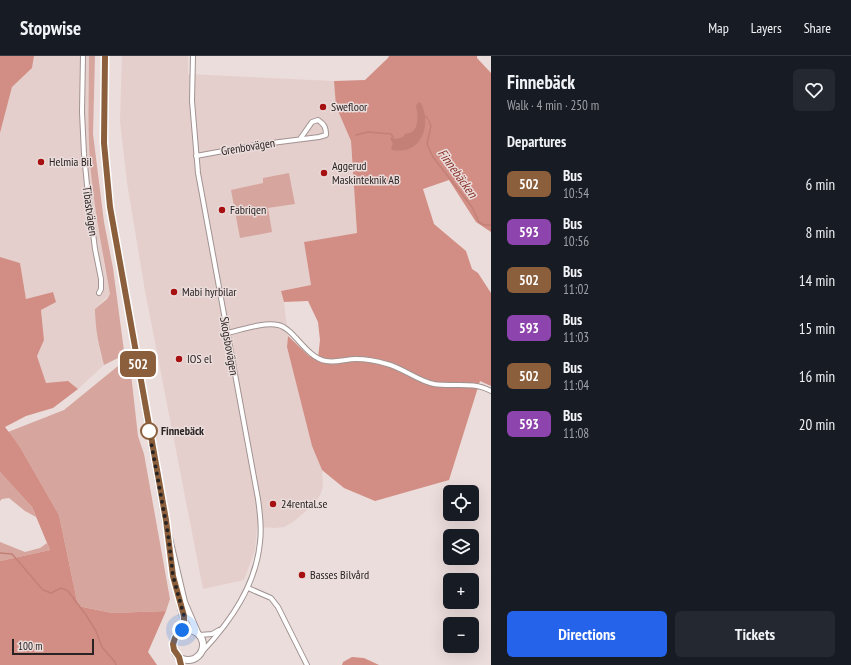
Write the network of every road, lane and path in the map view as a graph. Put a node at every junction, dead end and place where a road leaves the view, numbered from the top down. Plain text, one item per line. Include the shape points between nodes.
1 (83, 56) edge
2 (105, 56) edge
3 (193, 56) edge
4 (300, 139) junction
5 (196, 156) junction
6 (99, 294) dead end
7 (227, 333) junction
8 (491, 392) edge
9 (168, 534) junction
10 (248, 588) junction
11 (224, 626) junction
12 (181, 631) junction
13 (198, 633) junction
14 (202, 652) junction
15 (179, 657) junction
16 (196, 658) junction
17 (181, 665) edge
18 (193, 665) edge
19 (307, 665) edge

1 - 6 street, Tibastvägen via 84,154 101,279
2 - 9 main road via 104,143 110,207
3 - 5 street, Skogsbovägen via 192,101
4 - 4 street, Grenbovägen via 326,135 323,123 318,120 312,122
4 - 5 street, Grenbovägen
5 - 7 street, Skogsbovägen via 202,202
7 - 8 street via 276,325 285,328 319,359 366,359 401,368 433,384 475,385
7 - 10 street, Skogsbovägen via 260,516 257,562
9 - 12 main road via 173,576 184,616
9 - 13 main road via 184,602
10 - 11 street, Skogsbovägen
10 - 19 street via 271,598 278,607
11 - 13 street, Skogsbovägen via 212,634
11 - 14 street, Skogsbovägen
12 - 13 main road via 190,630
12 - 15 main road via 176,635 173,644
13 - 14 main road via 204,643
14 - 16 main road
15 - 16 main road via 187,660
15 - 17 main road
16 - 18 main road

